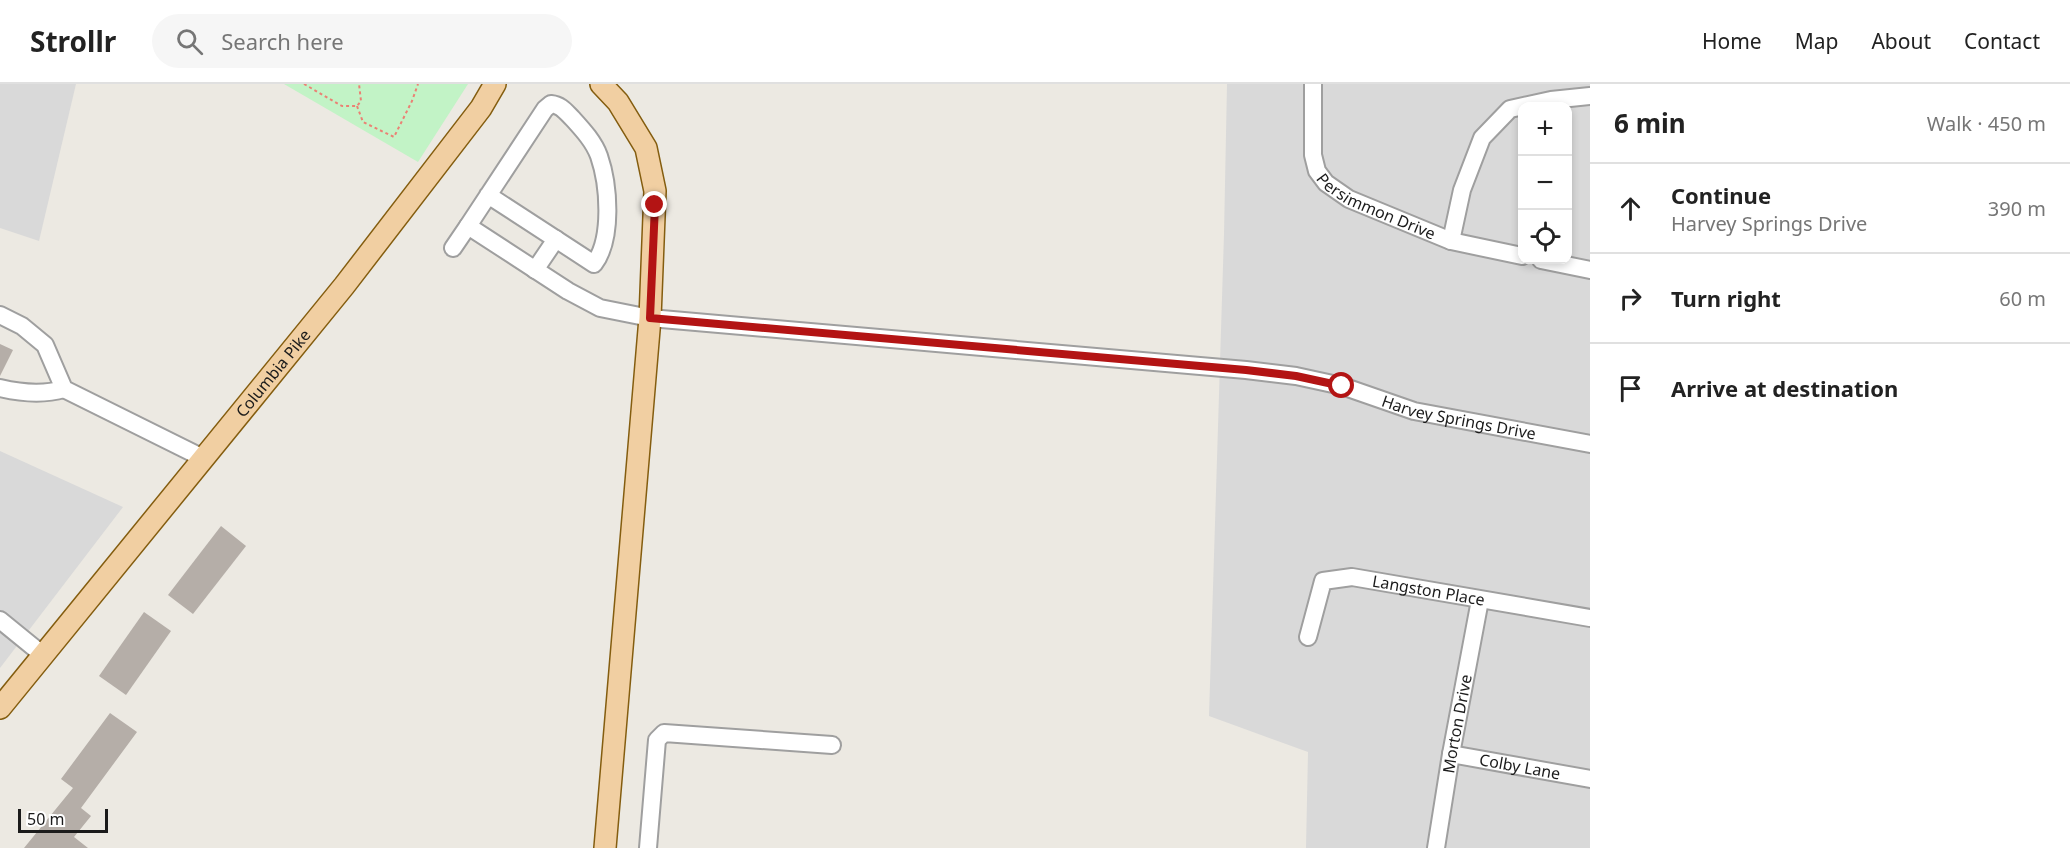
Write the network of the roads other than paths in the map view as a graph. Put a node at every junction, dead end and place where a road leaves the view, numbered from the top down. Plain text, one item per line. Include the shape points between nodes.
1 (495, 84) edge
2 (601, 84) edge
3 (1313, 84) edge
4 (1590, 96) edge
5 (488, 195) junction
6 (468, 226) junction
7 (556, 239) junction
8 (1451, 241) junction
9 (453, 248) dead end
10 (1518, 255) edge
11 (1561, 264) edge
12 (535, 270) junction
13 (1590, 270) edge
14 (0, 315) edge
15 (650, 318) junction
16 (0, 388) edge
17 (64, 389) junction
18 (1590, 444) edge
19 (203, 458) junction
20 (1480, 600) junction
21 (1590, 618) edge
22 (0, 620) edge
23 (1308, 637) dead end
24 (43, 655) junction
25 (0, 708) edge
26 (832, 745) dead end
27 (1451, 754) junction
28 (1590, 779) edge
29 (604, 848) edge
30 (648, 848) edge
31 (1436, 848) edge

1 - 19 main road, Columbia Pike via 481,108 344,286
2 - 15 main road via 632,122 651,165 655,191
3 - 8 street, Persimmon Drive via 1313,155 1317,171 1326,183 1349,199
4 - 8 street via 1510,109 1482,138 1462,190
5 - 6 street
5 - 7 street
5 - 7 street via 545,109 551,104 559,105 586,133 599,154 607,206 604,243 594,264
6 - 9 street
6 - 12 street, Harvey Springs Drive
7 - 12 street
8 - 10 street, Persimmon Drive
11 - 13 street
12 - 15 street, Harvey Springs Drive via 600,308
14 - 17 street via 22,326 45,345
15 - 18 street, Harvey Springs Drive via 1296,376 1342,386 1414,411
15 - 29 main road
16 - 17 street via 49,393
17 - 19 street
19 - 24 main road, Columbia Pike
20 - 21 street, Langston Place
20 - 23 street, Langston Place via 1352,577 1323,581
20 - 27 street, Morton Drive
22 - 24 street
24 - 25 main road, Columbia Pike
26 - 30 street via 664,733 657,740
27 - 28 street, Colby Lane
27 - 31 street, Morton Drive

